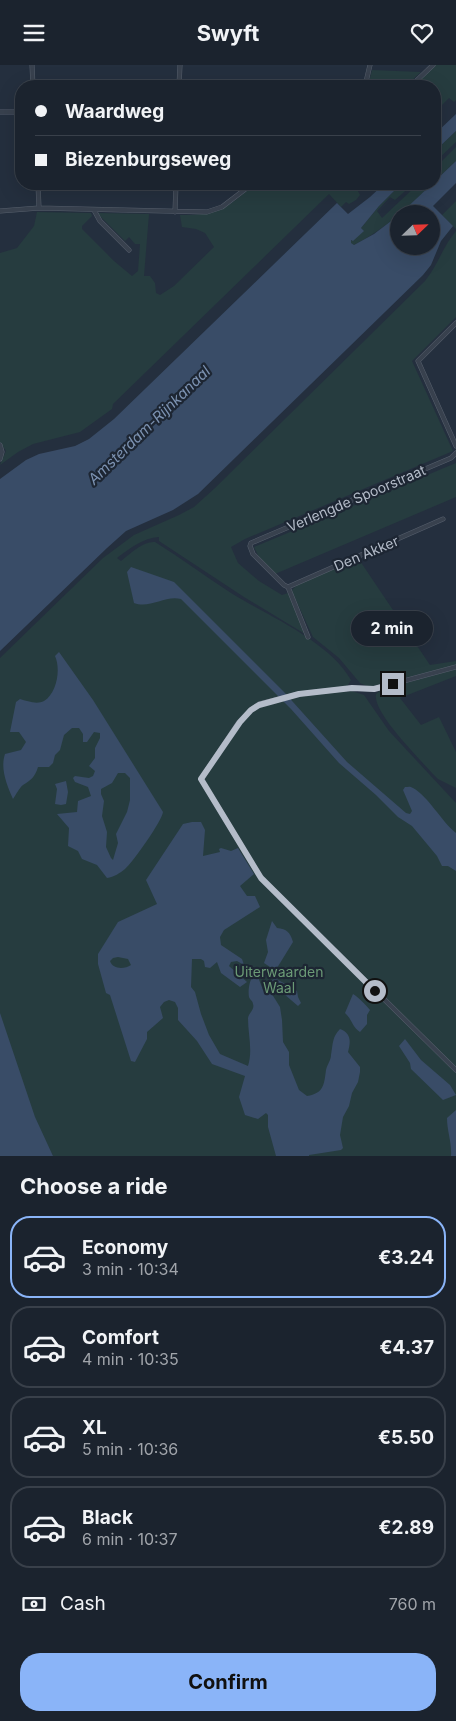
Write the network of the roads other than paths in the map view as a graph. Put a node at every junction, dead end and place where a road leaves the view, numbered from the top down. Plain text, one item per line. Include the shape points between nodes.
1 (32, 65) edge
2 (180, 65) edge
3 (370, 65) edge
4 (433, 65) edge
5 (33, 80) edge
6 (179, 80) edge
7 (366, 80) edge
8 (417, 80) edge
9 (15, 111) edge
10 (0, 112) edge
11 (38, 190) edge
12 (176, 190) edge
13 (244, 190) edge
14 (39, 208) junction
15 (94, 210) junction
16 (0, 211) edge
17 (175, 212) junction
18 (129, 250) dead end
19 (456, 323) edge
20 (0, 445) edge
21 (456, 446) edge
22 (456, 453) edge
23 (0, 459) edge
24 (443, 519) dead end
25 (288, 587) junction
26 (308, 637) dead end
27 (456, 667) edge
28 (456, 1070) edge

1 - 5 street
2 - 6 street
3 - 7 street
4 - 8 street
9 - 10 street
11 - 14 street
12 - 17 street
13 - 17 street via 218,209
14 - 15 street
14 - 16 street
15 - 17 street
15 - 18 street via 100,221
19 - 21 street via 418,361
20 - 23 street
22 - 25 street, Verlengde Spoorstraat via 451,458 253,541 250,546 253,554
24 - 25 street, Den Akker
25 - 26 street
27 - 28 street via 374,689 352,688 292,695 259,705 240,722 201,779 261,878

